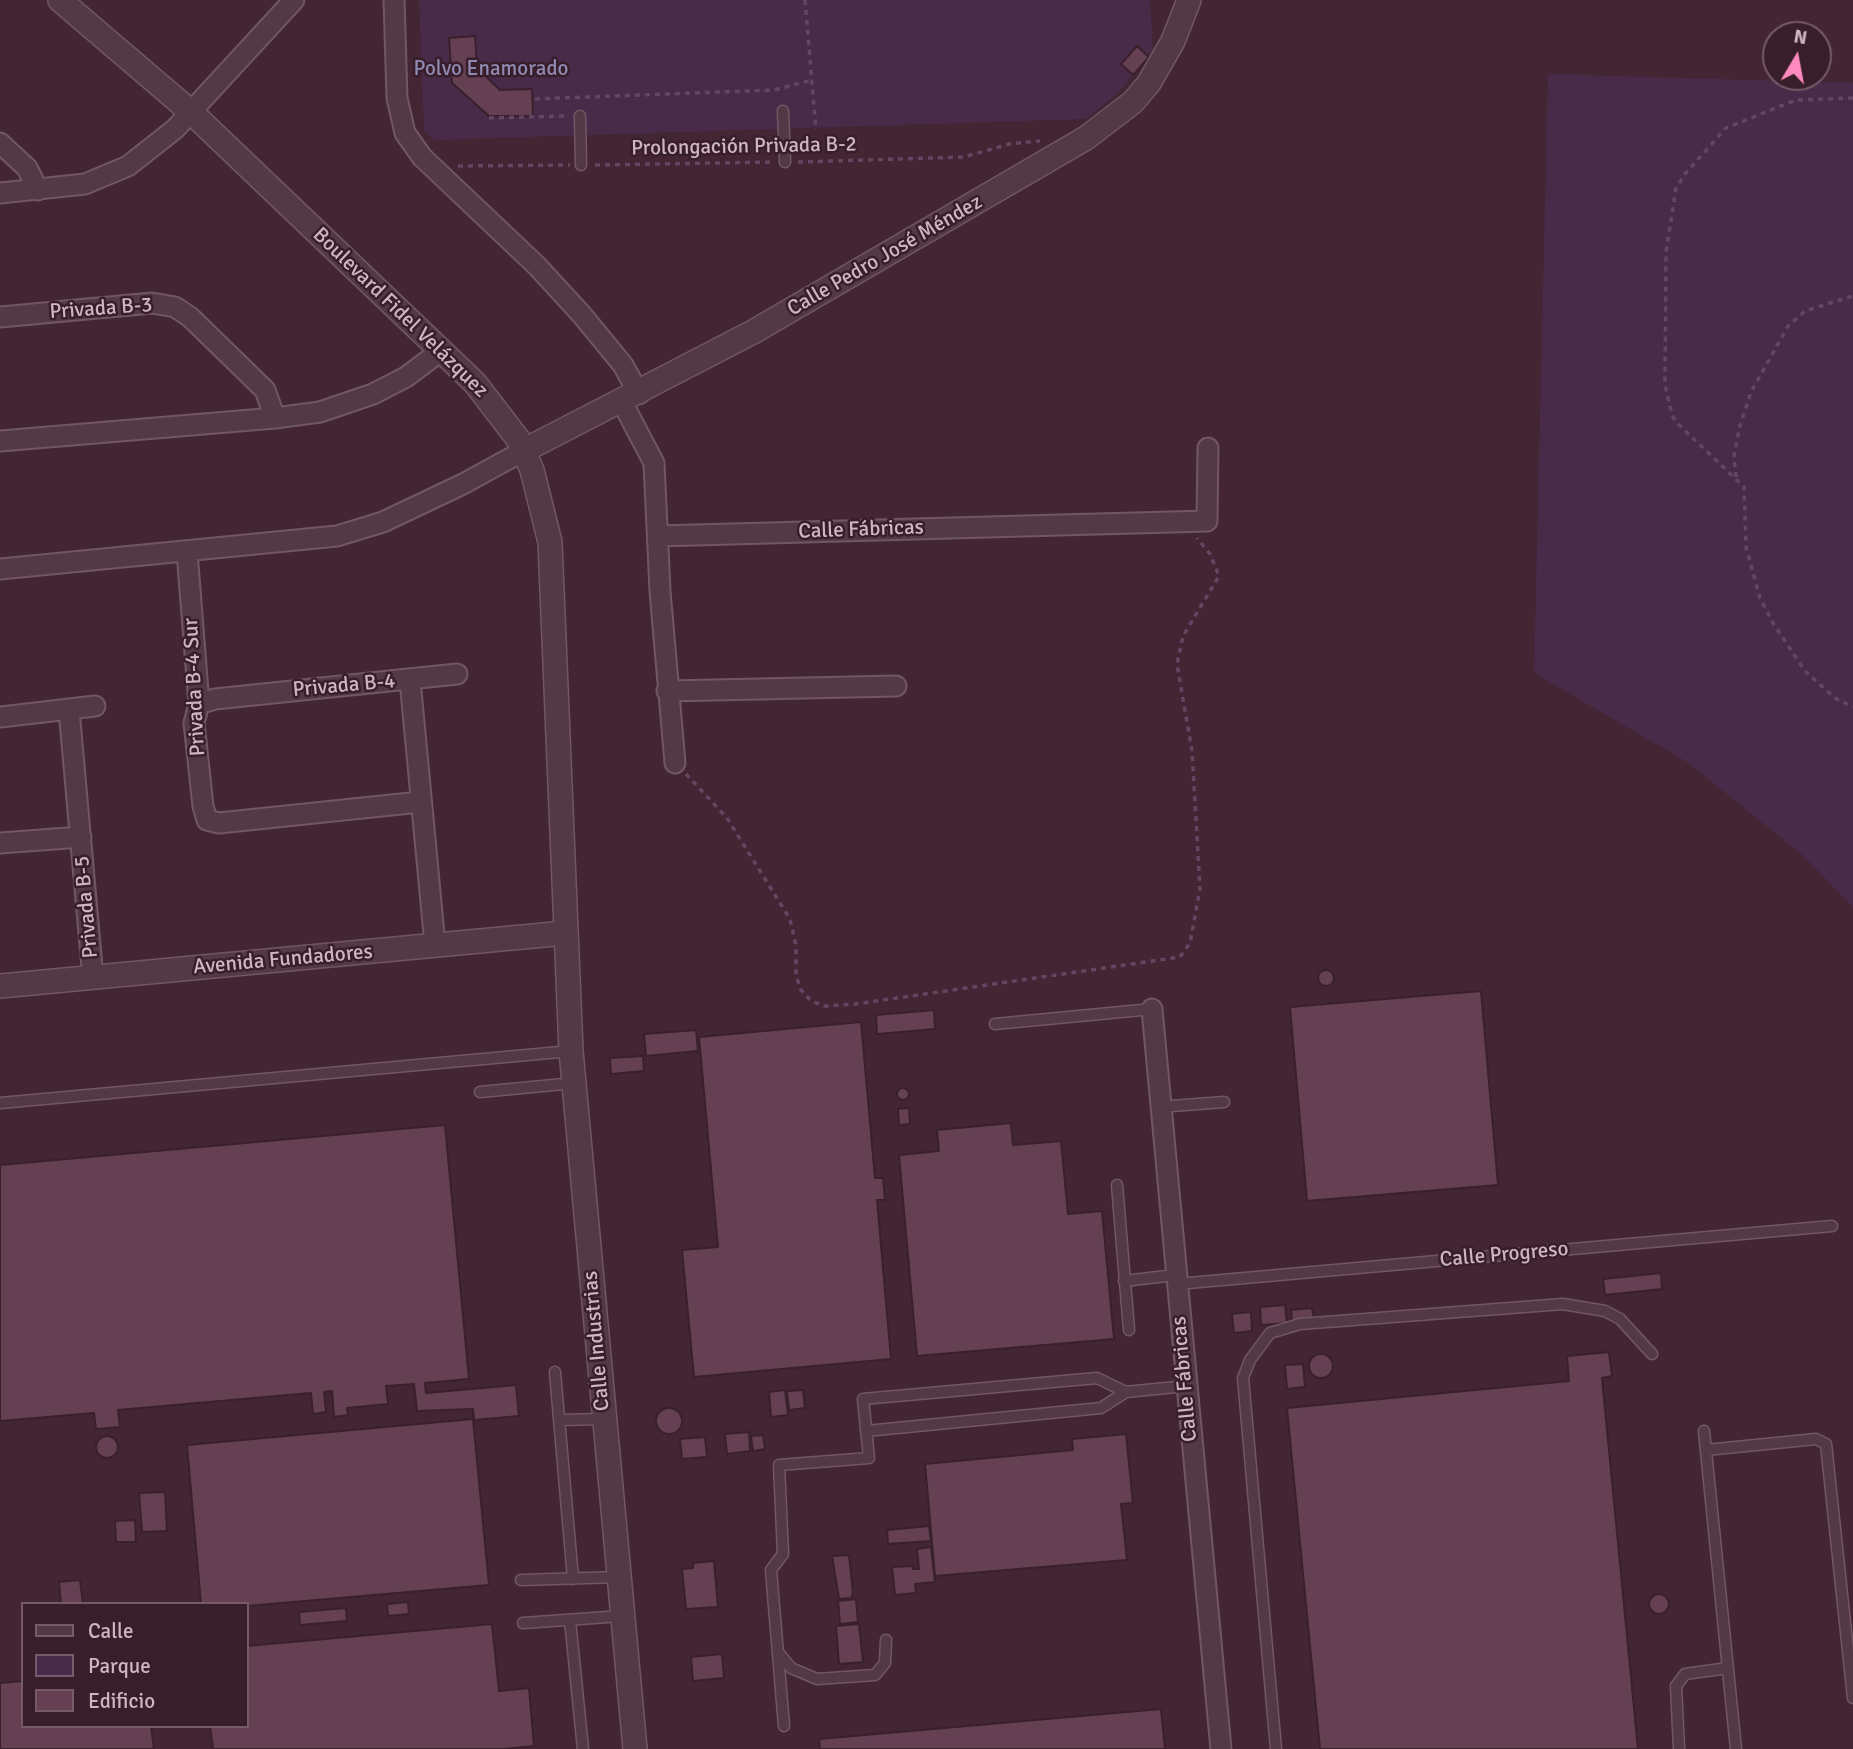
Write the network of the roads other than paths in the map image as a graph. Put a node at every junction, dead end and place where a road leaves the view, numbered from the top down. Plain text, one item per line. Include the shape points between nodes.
1 (60, 0) edge
2 (294, 0) edge
3 (394, 0) edge
4 (1189, 0) edge
5 (783, 111) dead end
6 (191, 112) junction
7 (575, 116) road end
8 (0, 143) edge
9 (785, 162) road end
10 (580, 165) road end
11 (38, 190) junction
12 (0, 193) edge
13 (0, 317) edge
14 (442, 350) junction
15 (631, 398) junction
16 (275, 418) junction
17 (0, 441) edge
18 (1208, 448) dead end
19 (525, 450) junction
20 (658, 536) junction
21 (187, 552) junction
22 (0, 569) edge
23 (457, 674) dead end
24 (410, 680) junction
25 (897, 686) dead end
26 (667, 691) junction
27 (199, 704) junction
28 (94, 706) dead end
29 (69, 710) junction
30 (0, 717) edge
31 (675, 763) road end
32 (420, 803) junction
33 (81, 837) junction
34 (0, 843) edge
35 (565, 933) junction
36 (435, 946) junction
37 (93, 978) junction
38 (0, 986) edge
39 (1152, 1009) joint
40 (995, 1024) dead end
41 (570, 1051) junction
42 (574, 1083) junction
43 (480, 1092) dead end
44 (1224, 1102) dead end
45 (0, 1103) edge
46 (1159, 1107) junction
47 (1117, 1185) dead end
48 (1832, 1226) dead end
49 (1176, 1279) junction
50 (1124, 1281) junction
51 (1129, 1330) dead end
52 (1652, 1354) dead end
53 (555, 1372) dead end
54 (1186, 1386) junction
55 (1126, 1392) junction
56 (604, 1419) junction
57 (559, 1420) junction
58 (866, 1431) junction
59 (1704, 1431) dead end
60 (1706, 1450) junction
61 (620, 1577) junction
62 (573, 1579) junction
63 (521, 1580) dead end
64 (623, 1616) junction
65 (570, 1620) junction
66 (523, 1623) dead end
67 (886, 1640) dead end
68 (778, 1652) junction
69 (1728, 1668) junction
70 (1853, 1698) edge
71 (784, 1726) dead end
72 (583, 1749) edge
73 (635, 1749) edge
74 (1221, 1749) edge
75 (1276, 1749) edge
76 (1679, 1749) edge
77 (1736, 1749) edge

1 - 6 street, Boulevard Fidel Velázquez
2 - 6 street
3 - 15 street via 397,98 404,133 422,157 547,275 623,365
4 - 15 street, Calle Pedro José Méndez via 1149,83 1114,118 753,332
5 - 9 lane
6 - 11 street via 153,149 107,178
6 - 14 street, Boulevard Fidel Velázquez
7 - 10 lane
8 - 11 street via 27,168
11 - 12 street
13 - 16 street, Privada B-3 via 152,303 175,307 265,390
14 - 16 street via 405,377 347,405
14 - 19 street, Boulevard Fidel Velázquez via 482,392
15 - 19 street, Calle Pedro José Méndez
15 - 20 street via 654,463
16 - 17 street
18 - 20 street, Calle Fábricas via 1207,521
19 - 21 street via 371,526 304,541
19 - 35 street, Boulevard Fidel Velázquez via 550,542
20 - 26 street
21 - 22 street
21 - 27 street, Privada B-4 Sur
23 - 24 street
24 - 27 street, Privada B-4
24 - 32 street, Privada B-4
25 - 26 street
26 - 31 street
27 - 32 street, Privada B-4 Sur via 194,723 207,820 219,823
28 - 29 street
29 - 30 street
29 - 33 street, Privada B-5
32 - 36 street, Privada B-4
33 - 34 street, Privada B-5
33 - 37 street, Privada B-5
35 - 36 street, Avenida Fundadores
35 - 41 street, Calle Industrias
36 - 37 street, Avenida Fundadores
37 - 38 street, Avenida Fundadores
39 - 40 lane
39 - 46 street, Calle Fábricas
41 - 42 street, Calle Industrias
41 - 45 lane
42 - 43 lane
42 - 56 street, Calle Industrias
44 - 46 lane
46 - 49 street, Calle Fábricas
47 - 50 lane
48 - 49 lane, Calle Progreso
49 - 50 lane, Calle Progreso
49 - 54 street, Calle Fábricas
50 - 51 lane
52 - 75 lane via 1620,1319 1605,1311 1563,1304 1300,1324 1270,1333 1243,1378
53 - 57 lane
54 - 55 lane
54 - 74 street, Calle Fábricas
55 - 58 lane via 1101,1408
55 - 58 lane via 1097,1378 863,1399
56 - 57 lane
56 - 61 street, Calle Industrias
57 - 62 lane
58 - 68 lane via 869,1458 779,1465 783,1553 771,1570
59 - 60 lane
60 - 69 lane
60 - 70 lane via 1816,1439 1826,1444
61 - 62 lane
61 - 64 street, Calle Industrias
62 - 63 lane
64 - 65 lane
64 - 73 street, Calle Industrias
65 - 66 lane
65 - 72 lane
67 - 68 lane via 885,1663 875,1675 803,1676
68 - 71 lane
69 - 76 lane via 1685,1674 1676,1686
69 - 77 lane

